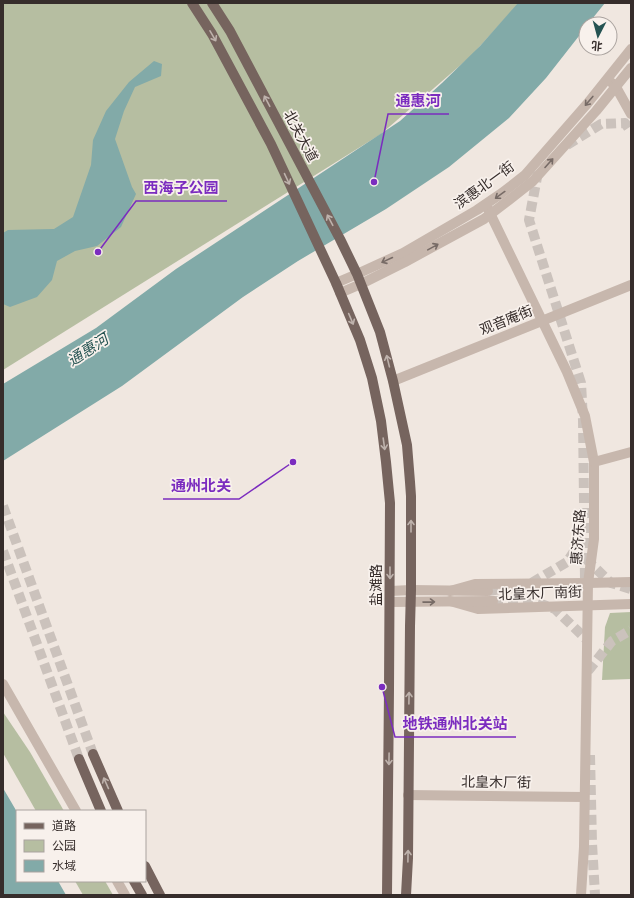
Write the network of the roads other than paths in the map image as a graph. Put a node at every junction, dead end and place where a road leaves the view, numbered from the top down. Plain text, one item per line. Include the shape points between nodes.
1 (192, 3) edge
2 (212, 3) edge
3 (631, 49) edge
4 (631, 68) edge
5 (608, 79) junction
6 (616, 87) junction
7 (631, 114) edge
8 (488, 209) junction
9 (357, 274) junction
10 (336, 283) junction
11 (361, 284) junction
12 (631, 285) edge
13 (340, 293) junction
14 (542, 320) junction
15 (393, 381) junction
16 (631, 452) edge
17 (594, 462) junction
18 (631, 582) edge
19 (588, 583) junction
20 (411, 590) junction
21 (450, 590) junction
22 (390, 591) junction
23 (488, 591) tunnel mouth
24 (493, 600) tunnel mouth
25 (450, 601) junction
26 (390, 602) junction
27 (411, 602) junction
28 (631, 604) edge
29 (588, 605) junction
30 (3, 684) edge
31 (93, 754) tunnel mouth
32 (79, 760) tunnel mouth
33 (408, 795) junction
34 (584, 797) junction
35 (75, 810) edge
36 (101, 810) edge
37 (118, 810) edge
38 (146, 868) edge
39 (118, 882) edge
40 (135, 882) edge
41 (125, 895) edge
42 (142, 895) edge
43 (160, 895) edge
44 (387, 895) edge
45 (406, 895) edge
46 (581, 895) edge

1 -> 10 main road via 212,34 271,144
9 -> 2 main road, 北关大道 via 230,31
3 - 5 street, 滨惠北一街
4 - 6 street, 滨惠北一街
5 - 6 street
5 -> 8 street, 滨惠北一街 via 525,175 502,193
6 - 7 street
8 -> 6 street, 滨惠北一街 via 509,200 533,181
8 -> 9 street, 滨惠北一街 via 478,210 403,253
11 -> 8 street, 滨惠北一街 via 477,222
8 - 14 street, 惠济东路
9 - 10 street, 滨惠北一街
9 - 11 main road, 北关大道
10 - 13 main road, 盐滩路
11 - 13 street, 滨惠北一街
15 -> 11 main road via 380,332
12 - 14 street, 观音庵街
13 -> 22 main road, 盐滩路 via 360,340 372,378 381,421 390,503
14 - 15 street, 观音庵街
14 - 17 street, 惠济东路 via 585,416
20 -> 15 main road via 410,482 406,445
16 - 17 street
17 - 19 street, 惠济东路 via 594,539
18 - 19 street, 北皇木厂南街
19 - 21 street, 北皇木厂南街 via 475,584
19 - 29 street, 惠济东路
20 - 21 street, 北皇木厂南街
20 - 22 street, 北皇木厂南街
20 - 27 main road
21 - 23 street, 北皇木厂南街
22 - 26 main road, 盐滩路
24 - 25 street, 北皇木厂南街
27 -> 25 street, 北皇木厂南街
25 - 29 street, 北皇木厂南街 via 478,609
26 - 27 street, 北皇木厂南街
26 -> 44 main road, 盐滩路
33 -> 27 main road
28 - 29 street, 北皇木厂南街
29 - 34 street, 惠济东路
30 - 35 street
37 -> 31 main road
32 - 36 main road
33 - 34 street, 北皇木厂街
45 -> 33 main road
34 - 46 street, 惠济东路
38 - 43 main road
39 - 41 street
40 - 42 main road

